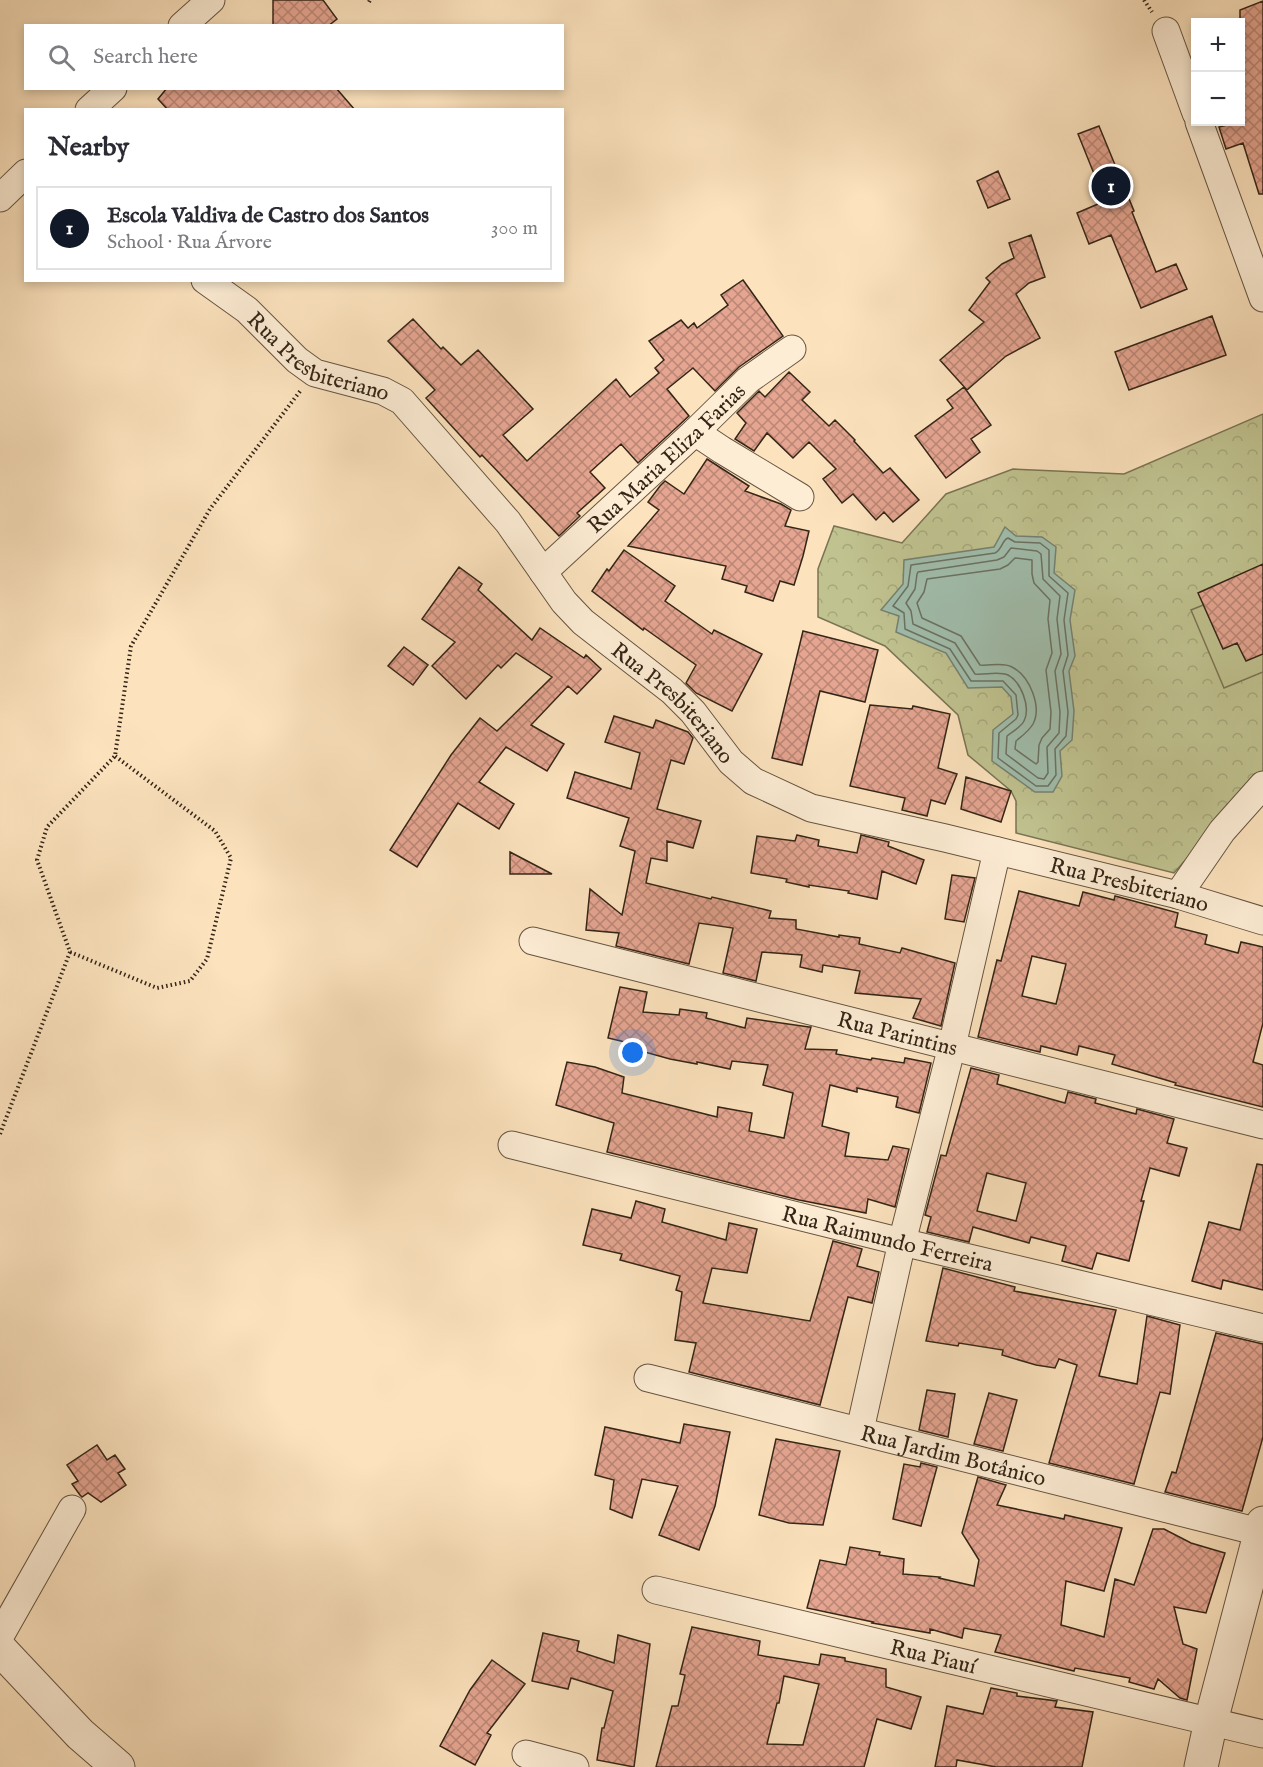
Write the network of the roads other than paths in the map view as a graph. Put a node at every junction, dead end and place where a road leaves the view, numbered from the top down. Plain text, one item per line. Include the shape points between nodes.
1 (211, 0) edge
2 (184, 24) edge
3 (1166, 31) dead end
4 (111, 90) edge
5 (1191, 99) edge
6 (91, 108) edge
7 (1200, 126) edge
8 (24, 175) edge
9 (0, 198) edge
10 (208, 282) edge
11 (1263, 298) edge
12 (792, 349) dead end
13 (695, 432) junction
14 (800, 497) dead end
15 (543, 572) junction
16 (1263, 785) edge
17 (997, 851) junction
18 (1178, 895) junction
19 (1263, 921) edge
20 (533, 941) dead end
21 (952, 1046) junction
22 (1263, 1125) edge
23 (512, 1145) dead end
24 (902, 1242) junction
25 (1263, 1328) edge
26 (648, 1378) dead end
27 (860, 1431) junction
28 (72, 1509) dead end
29 (1262, 1529) edge
30 (656, 1590) dead end
31 (0, 1636) edge
32 (0, 1649) edge
33 (1211, 1721) junction
34 (1263, 1734) edge
35 (526, 1754) dead end
36 (118, 1767) edge
37 (575, 1767) edge
38 (1201, 1767) edge

1 - 2 street
3 - 5 street
4 - 6 street
7 - 11 street
8 - 9 street
10 - 15 street, Rua Presbiteriano via 247,310 315,373 383,391 402,401 508,522
12 - 13 street, Rua Maria Eliza Farias via 748,380
13 - 14 street
13 - 15 street, Rua Maria Eliza Farias
15 - 17 street, Rua Presbiteriano via 583,622 672,690 731,762 753,782 811,808
16 - 18 street via 1222,831
17 - 18 street, Rua Presbiteriano
17 - 21 street
18 - 19 street, Rua Presbiteriano
20 - 21 street, Rua Parintins
21 - 22 street, Rua Parintins
21 - 24 street
23 - 24 street, Rua Raimundo Ferreira
24 - 25 street, Rua Raimundo Ferreira
24 - 27 street
26 - 27 street, Rua Jardim Botânico
27 - 29 street, Rua Jardim Botânico
28 - 31 street
29 - 33 street
30 - 33 street, Rua Piauí
32 - 36 street via 80,1734
33 - 34 street, Rua Piauí
33 - 38 street
35 - 37 street

